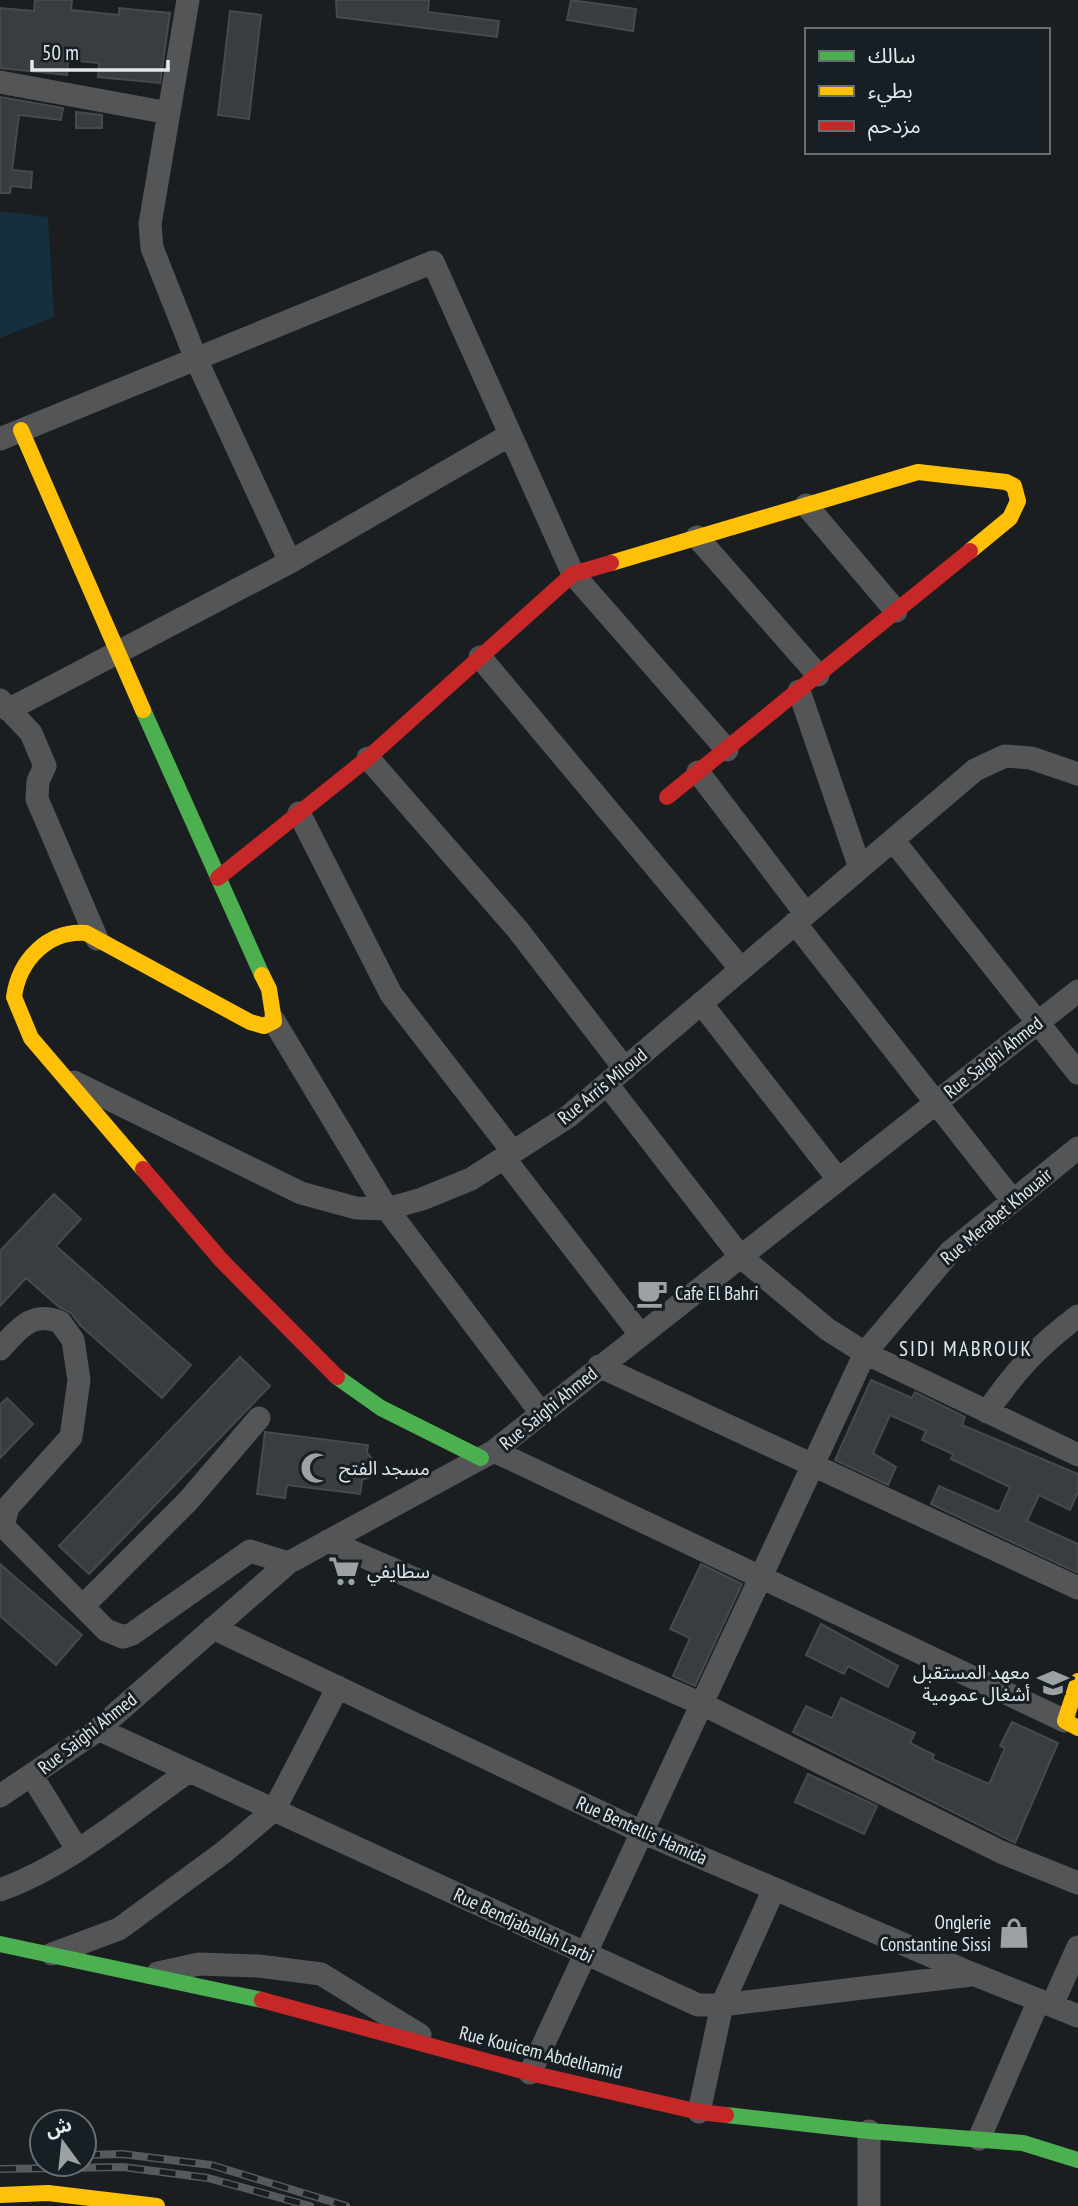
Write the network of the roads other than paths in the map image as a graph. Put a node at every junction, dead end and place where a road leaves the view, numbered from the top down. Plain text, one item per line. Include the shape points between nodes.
1 (188, 0) edge
2 (0, 82) edge
3 (169, 113) junction
4 (196, 359) junction
5 (10, 434) edge
6 (510, 435) junction
7 (806, 505) junction
8 (697, 537) junction
9 (289, 562) junction
10 (573, 574) junction
11 (896, 611) junction
12 (117, 652) junction
13 (480, 657) junction
14 (818, 675) junction
15 (799, 691) junction
16 (4, 705) edge
17 (727, 750) junction
18 (368, 758) junction
19 (698, 772) junction
20 (1078, 774) edge
21 (667, 797) dead end
22 (299, 813) junction
23 (893, 840) junction
24 (860, 868) junction
25 (218, 878) junction
26 (801, 919) junction
27 (97, 939) junction
28 (741, 969) junction
29 (0, 976) edge
30 (1078, 991) edge
31 (14, 997) junction
32 (701, 1003) junction
33 (274, 1021) junction
34 (1037, 1023) junction
35 (625, 1069) junction
36 (1078, 1073) edge
37 (68, 1079) junction
38 (607, 1084) junction
39 (937, 1100) junction
40 (1078, 1148) edge
41 (508, 1155) junction
42 (838, 1179) junction
43 (1013, 1201) junction
44 (387, 1209) junction
45 (740, 1256) junction
46 (1078, 1316) edge
47 (640, 1334) junction
48 (0, 1349) edge
49 (865, 1353) junction
50 (599, 1366) junction
51 (987, 1412) junction
52 (541, 1413) junction
53 (259, 1418) dead end
54 (488, 1455) junction
55 (1078, 1455) edge
56 (815, 1466) junction
57 (328, 1541) junction
58 (288, 1563) junction
59 (762, 1577) junction
60 (1078, 1588) edge
61 (83, 1606) junction
62 (213, 1628) junction
63 (1078, 1681) edge
64 (338, 1687) junction
65 (704, 1705) junction
66 (1071, 1725) edge
67 (98, 1729) junction
68 (189, 1770) junction
69 (32, 1776) junction
70 (0, 1796) edge
71 (274, 1810) junction
72 (644, 1833) junction
73 (77, 1849) junction
74 (1078, 1883) edge
75 (774, 1889) junction
76 (0, 1890) edge
77 (0, 1944) edge
78 (1078, 1947) edge
79 (52, 1954) junction
80 (586, 1954) junction
81 (150, 1975) junction
82 (973, 1975) junction
83 (1045, 2002) junction
84 (722, 2005) junction
85 (1078, 2016) edge
86 (443, 2050) junction
87 (530, 2073) junction
88 (699, 2112) junction
89 (869, 2131) junction
90 (979, 2139) junction
91 (1078, 2160) edge
92 (0, 2195) edge
93 (158, 2206) edge
94 (870, 2206) edge

1 - 3 street
2 - 3 street
3 - 4 street via 150,224 152,248
4 - 5 street
4 - 6 street via 433,262
4 - 9 street
5 - 12 street
6 - 9 street
6 - 10 street
7 - 8 street
7 - 11 street
7 - 11 street via 918,472 1014,486 1018,501 1010,518
8 - 10 street
8 - 14 street
9 - 12 street
10 - 13 street
10 - 17 street
11 - 14 street
12 - 16 street
12 - 25 street
13 - 18 street
13 - 28 street
14 - 15 street
15 - 17 street
15 - 24 street
16 - 27 street via 32,733 45,766 37,799
17 - 19 street
18 - 22 street
18 - 35 street via 519,930
19 - 21 street
19 - 26 street
20 - 23 street, Rue Arris Miloud via 1031,758 1005,756 975,770
22 - 25 street
22 - 41 street via 391,994
23 - 24 street, Rue Arris Miloud
23 - 34 street
24 - 26 street, Rue Arris Miloud
25 - 33 street via 269,989
26 - 28 street, Rue Arris Miloud
26 - 39 street
27 - 31 street via 68,932 51,940 25,965
27 - 33 street via 250,1022 264,1027
28 - 32 street, Rue Arris Miloud
29 - 31 street
30 - 34 street, Rue Saighi Ahmed
31 - 37 street via 31,1038
32 - 35 street, Rue Arris Miloud
32 - 42 street
33 - 44 street
34 - 36 street
34 - 39 street, Rue Saighi Ahmed
35 - 38 street, Rue Arris Miloud
37 - 44 street, Rue Arris Miloud via 301,1193 356,1208
37 - 54 street via 222,1261 343,1383 381,1408
38 - 41 street, Rue Arris Miloud via 569,1116
38 - 45 street
39 - 42 street, Rue Saighi Ahmed
39 - 43 street
40 - 43 street, Rue Merabet Khouair
41 - 44 street, Rue Arris Miloud via 471,1179
41 - 47 street
42 - 45 street, Rue Saighi Ahmed
43 - 49 street, Rue Merabet Khouair via 950,1252
44 - 52 street
45 - 47 street, Rue Saighi Ahmed
45 - 49 street via 827,1329
46 - 51 street via 1016,1369
47 - 50 street, Rue Saighi Ahmed
48 - 61 street via 26,1322 40,1317 60,1322 73,1339 79,1380 71,1437 8,1507 3,1526
49 - 51 street
49 - 56 street, Rue Merabet Khouair
50 - 52 street, Rue Saighi Ahmed
50 - 56 street
51 - 55 street
52 - 54 street, Rue Saighi Ahmed
53 - 61 street via 188,1501
54 - 57 street, Rue Saighi Ahmed
54 - 59 street
56 - 59 street, Rue Merabet Khouair
56 - 60 street
57 - 58 street, Rue Saighi Ahmed
57 - 65 street
58 - 61 street via 250,1551 123,1637 106,1630
58 - 62 street, Rue Saighi Ahmed
59 - 65 street, Rue Merabet Khouair
59 - 66 street
62 - 64 street, Rue Bentellis Hamida
62 - 67 street, Rue Saighi Ahmed
63 - 66 street
64 - 71 street
64 - 72 street, Rue Bentellis Hamida
65 - 72 street, Rue Merabet Khouair
65 - 74 street via 1001,1852
67 - 68 street, Rue Bendjaballah Larbi
67 - 69 street, Rue Saighi Ahmed
68 - 71 street, Rue Bendjaballah Larbi
68 - 73 street
69 - 70 street, Rue Saighi Ahmed
69 - 73 street
71 - 79 street via 119,1929
71 - 80 street, Rue Bendjaballah Larbi
72 - 75 street, Rue Bentellis Hamida
72 - 80 street, Rue Merabet Khouair
73 - 76 street
75 - 82 street, Rue Bentellis Hamida
75 - 84 street
77 - 79 street, Rue Kouicem Abdelhamid
78 - 83 street
79 - 81 street, Rue Kouicem Abdelhamid
80 - 84 street, Rue Bendjaballah Larbi via 698,2005
80 - 87 street, Rue Merabet Khouair
81 - 86 street, Rue Kouicem Abdelhamid
81 - 86 street via 200,1964 321,1974
82 - 83 street, Rue Bentellis Hamida
82 - 84 street, Rue Bendjaballah Larbi
83 - 85 street, Rue Bentellis Hamida
83 - 90 street
84 - 88 street
86 - 87 street, Rue Kouicem Abdelhamid
87 - 88 street, Rue Kouicem Abdelhamid
88 - 89 street, Rue Kouicem Abdelhamid
89 - 90 street, Rue Kouicem Abdelhamid
89 - 94 street
90 - 91 street, Rue Kouicem Abdelhamid via 1023,2143
92 - 93 street via 48,2193

